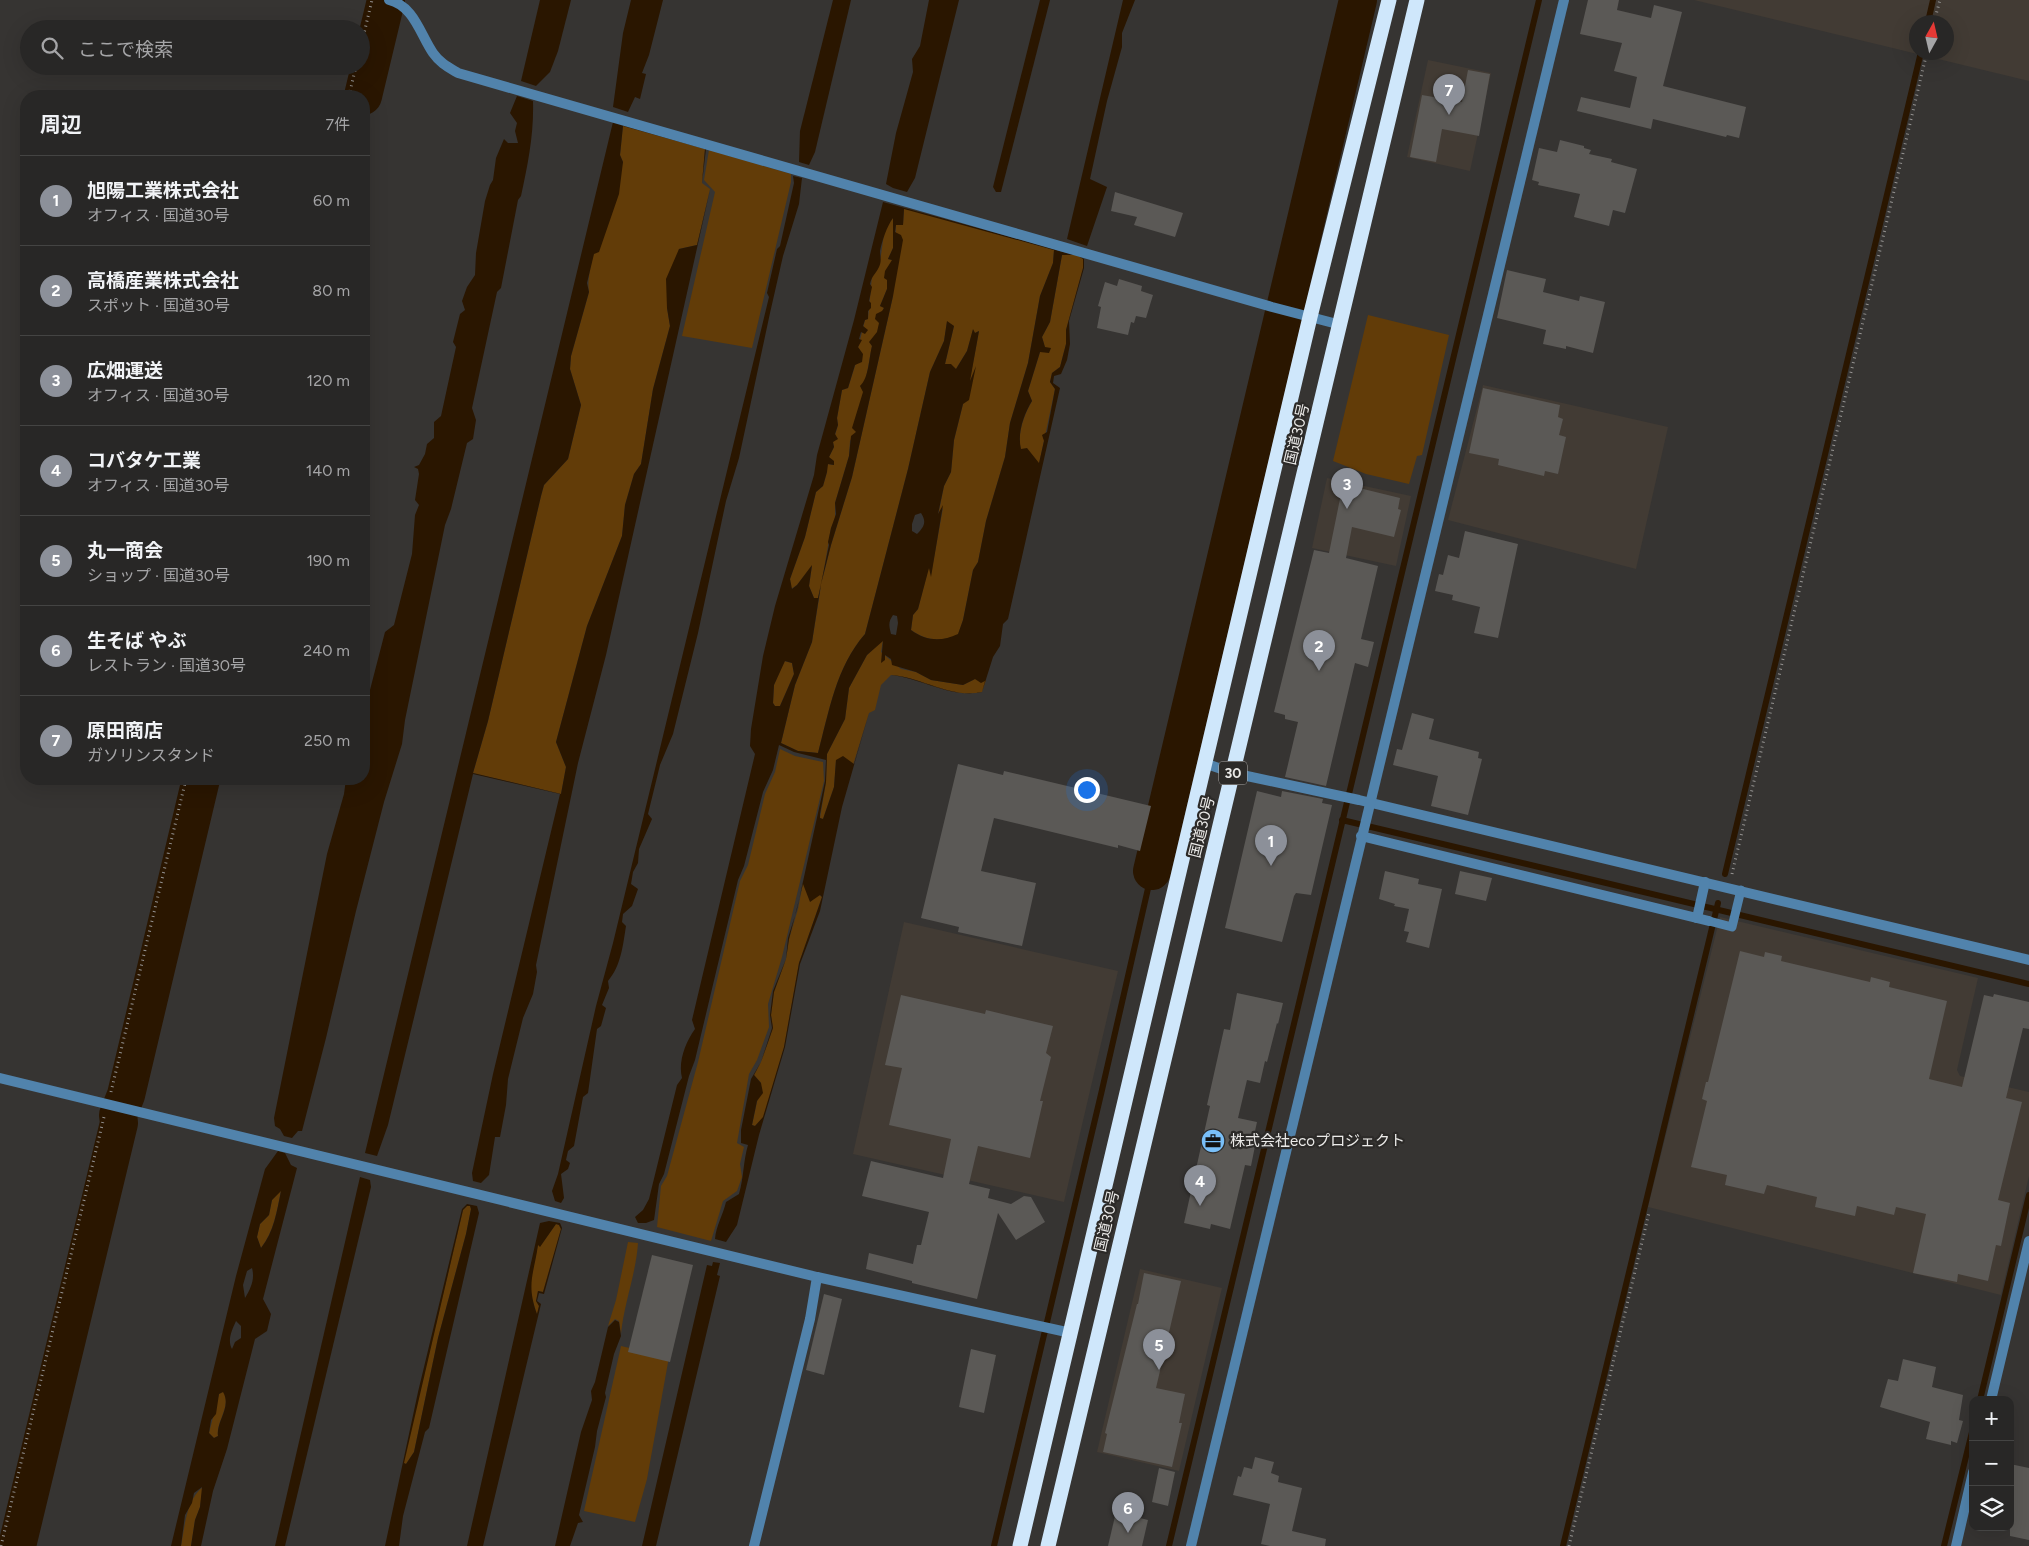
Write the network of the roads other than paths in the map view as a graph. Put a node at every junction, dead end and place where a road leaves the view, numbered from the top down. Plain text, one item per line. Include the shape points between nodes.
1 (390, 0) edge
2 (1389, 0) edge
3 (1417, 0) edge
4 (1564, 0) edge
5 (1304, 315) junction
6 (1341, 325) junction
7 (1204, 763) junction
8 (1233, 773) junction
9 (1368, 807) junction
10 (1362, 832) junction
11 (1705, 882) junction
12 (1741, 890) junction
13 (1698, 915) junction
14 (1713, 922) joint
15 (2029, 960) edge
16 (0, 1078) edge
17 (2029, 1241) edge
18 (817, 1277) junction
19 (1064, 1332) junction
20 (1992, 1396) edge
21 (1970, 1486) edge
22 (754, 1546) edge
23 (1020, 1546) edge
24 (1048, 1546) edge
25 (1191, 1546) edge
26 (1956, 1546) edge

1 - 5 street via 407,10 433,53 442,64 458,73
2 - 5 highway, 国道30号 / 30
3 - 6 highway, 国道30号 / 30
4 - 9 street
5 - 6 street
5 - 7 highway, 国道30号 / 30
6 - 8 highway, 国道30号 / 30
7 - 8 street
7 - 19 highway, 国道30号 / 30
8 - 9 street via 1356,799
8 - 24 highway, 国道30号 / 30
9 - 10 street
9 - 11 street
10 - 13 street
10 - 25 street
11 - 12 street
11 - 13 street
12 - 14 lane via 1732,927
12 - 15 street
13 - 14 street
16 - 18 street
17 - 20 street
18 - 19 street
18 - 22 street via 810,1319
19 - 23 highway, 国道30号 / 30
21 - 26 street

